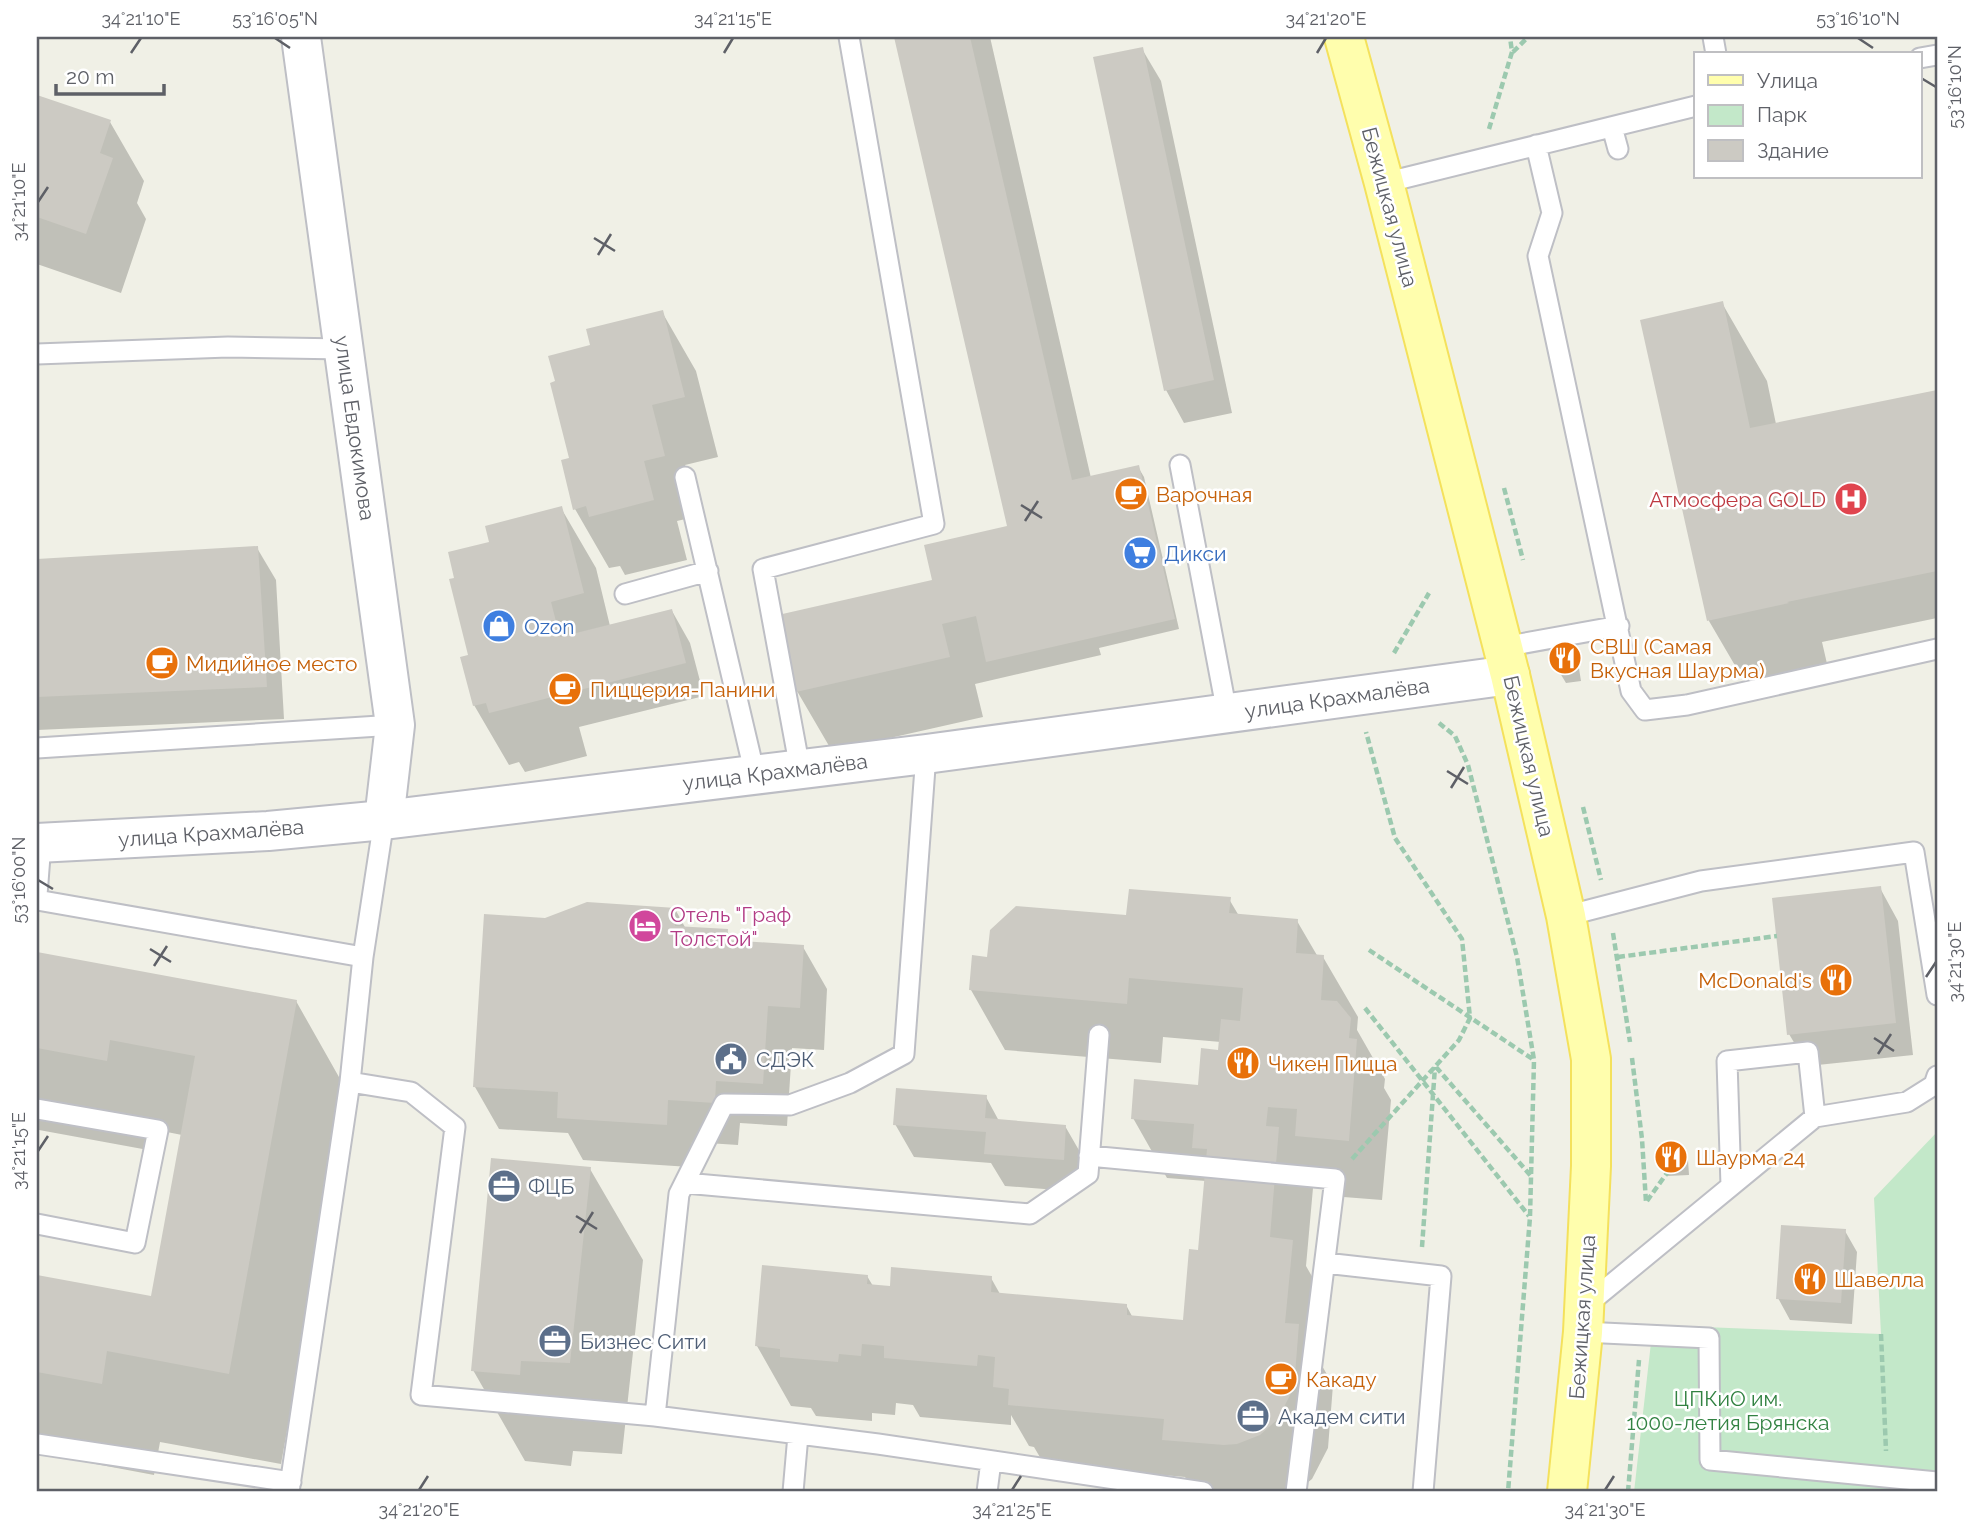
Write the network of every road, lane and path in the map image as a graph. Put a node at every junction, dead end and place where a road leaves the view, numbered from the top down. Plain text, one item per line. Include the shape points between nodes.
1 (302, 37) edge
2 (849, 37) edge
3 (1343, 37) edge
4 (1510, 37) edge
5 (1528, 37) edge
6 (1512, 52) junction
7 (1694, 106) edge
8 (1612, 127) junction
9 (1536, 145) junction
10 (1618, 149) dead end
11 (1479, 160) junction
12 (1384, 183) junction
13 (344, 349) junction
14 (37, 354) edge
15 (1180, 465) dead end
16 (685, 477) dead end
17 (708, 571) junction
18 (1429, 593) dead end
19 (625, 594) dead end
20 (1619, 626) junction
21 (1937, 649) edge
22 (1394, 654) dead end
23 (1507, 661) junction
24 (1227, 713) junction
25 (1426, 720) dead end
26 (396, 724) junction
27 (1364, 725) dead end
28 (37, 747) edge
29 (926, 754) junction
30 (800, 769) junction
31 (755, 775) junction
32 (384, 820) junction
33 (39, 843) edge
34 (37, 897) edge
35 (1566, 916) junction
36 (1776, 936) dead end
37 (1369, 950) dead end
38 (363, 957) junction
39 (1937, 995) edge
40 (1365, 1008) dead end
41 (1470, 1018) junction
42 (1099, 1035) dead end
43 (1534, 1060) junction
44 (1435, 1066) junction
45 (1937, 1076) edge
46 (1422, 1081) junction
47 (350, 1082) junction
48 (1433, 1094) junction
49 (37, 1109) edge
50 (1815, 1117) junction
51 (1089, 1156) junction
52 (1349, 1162) dead end
53 (1672, 1166) dead end
54 (1531, 1176) junction
55 (685, 1183) junction
56 (1731, 1186) junction
57 (1530, 1217) junction
58 (37, 1224) edge
59 (1325, 1263) junction
60 (1421, 1274) junction
61 (1584, 1319) junction
62 (1881, 1334) dead end
63 (1641, 1335) junction
64 (655, 1416) junction
65 (798, 1435) junction
66 (37, 1444) edge
67 (991, 1461) junction
68 (1887, 1477) junction
69 (1937, 1482) edge
70 (290, 1487) edge
71 (793, 1492) edge
72 (987, 1492) edge
73 (1203, 1492) edge
74 (1296, 1492) edge
75 (1423, 1492) edge
76 (1508, 1492) edge
77 (1567, 1492) edge
78 (1628, 1492) edge

1 - 13 main road, улица Евдокимова
2 - 30 lane via 934,524 763,569
3 - 12 main road, Бежицкая улица
4 - 6 path
5 - 6 path
6 - 11 path
7 - 8 lane
8 - 9 lane
8 - 10 lane
9 - 11 lane
9 - 20 lane via 1552,213 1538,256
11 - 12 lane
12 - 23 main road, Бежицкая улица
13 - 14 lane via 228,347
13 - 26 main road, улица Евдокимова
15 - 24 lane
16 - 17 lane
17 - 19 lane
17 - 31 lane
18 - 22 path
20 - 21 lane via 1631,691 1645,710 1687,705
20 - 23 lane
23 - 24 main road, улица Крахмалёва
23 - 35 main road, Бежицкая улица
24 - 29 main road, улица Крахмалёва
25 - 43 path via 1447,729 1464,753 1517,957
26 - 28 lane
26 - 32 main road, улица Евдокимова
27 - 41 path via 1395,838 1462,939
29 - 30 main road, улица Крахмалёва
29 - 55 lane via 904,1054 850,1083 790,1105 724,1104
30 - 31 main road, улица Крахмалёва
31 - 32 main road, улица Крахмалёва
32 - 33 main road, улица Крахмалёва
32 - 38 lane
33 - 34 lane
34 - 38 lane
35 - 39 lane via 1701,881 1914,852
35 - 61 main road, Бежицкая улица via 1591,1059
36 - 53 path via 1618,957 1646,1202
37 - 41 path
38 - 47 lane
40 - 46 path
41 - 43 path
41 - 44 path via 1459,1040
42 - 51 lane
43 - 54 path
44 - 46 path
44 - 48 path
44 - 54 path
45 - 50 lane via 1934,1085 1907,1102
46 - 48 path
46 - 52 path
47 - 64 lane via 411,1093 454,1127 421,1395
47 - 70 lane
48 - 57 path
48 - 60 path
49 - 58 lane via 158,1130 135,1244
50 - 56 lane
50 - 56 lane via 1808,1052 1727,1061
51 - 55 lane via 1088,1174 1030,1214
51 - 59 lane via 1335,1179
54 - 57 path
55 - 64 lane via 679,1194
56 - 61 lane
57 - 76 path
59 - 60 lane
59 - 74 lane
60 - 75 lane via 1441,1276
61 - 63 lane
61 - 77 main road, Бежицкая улица
62 - 68 path
63 - 68 lane via 1709,1338 1710,1460
63 - 78 path
64 - 65 lane
65 - 67 lane
65 - 71 lane
66 - 70 lane
67 - 72 lane
67 - 73 lane
68 - 69 lane

